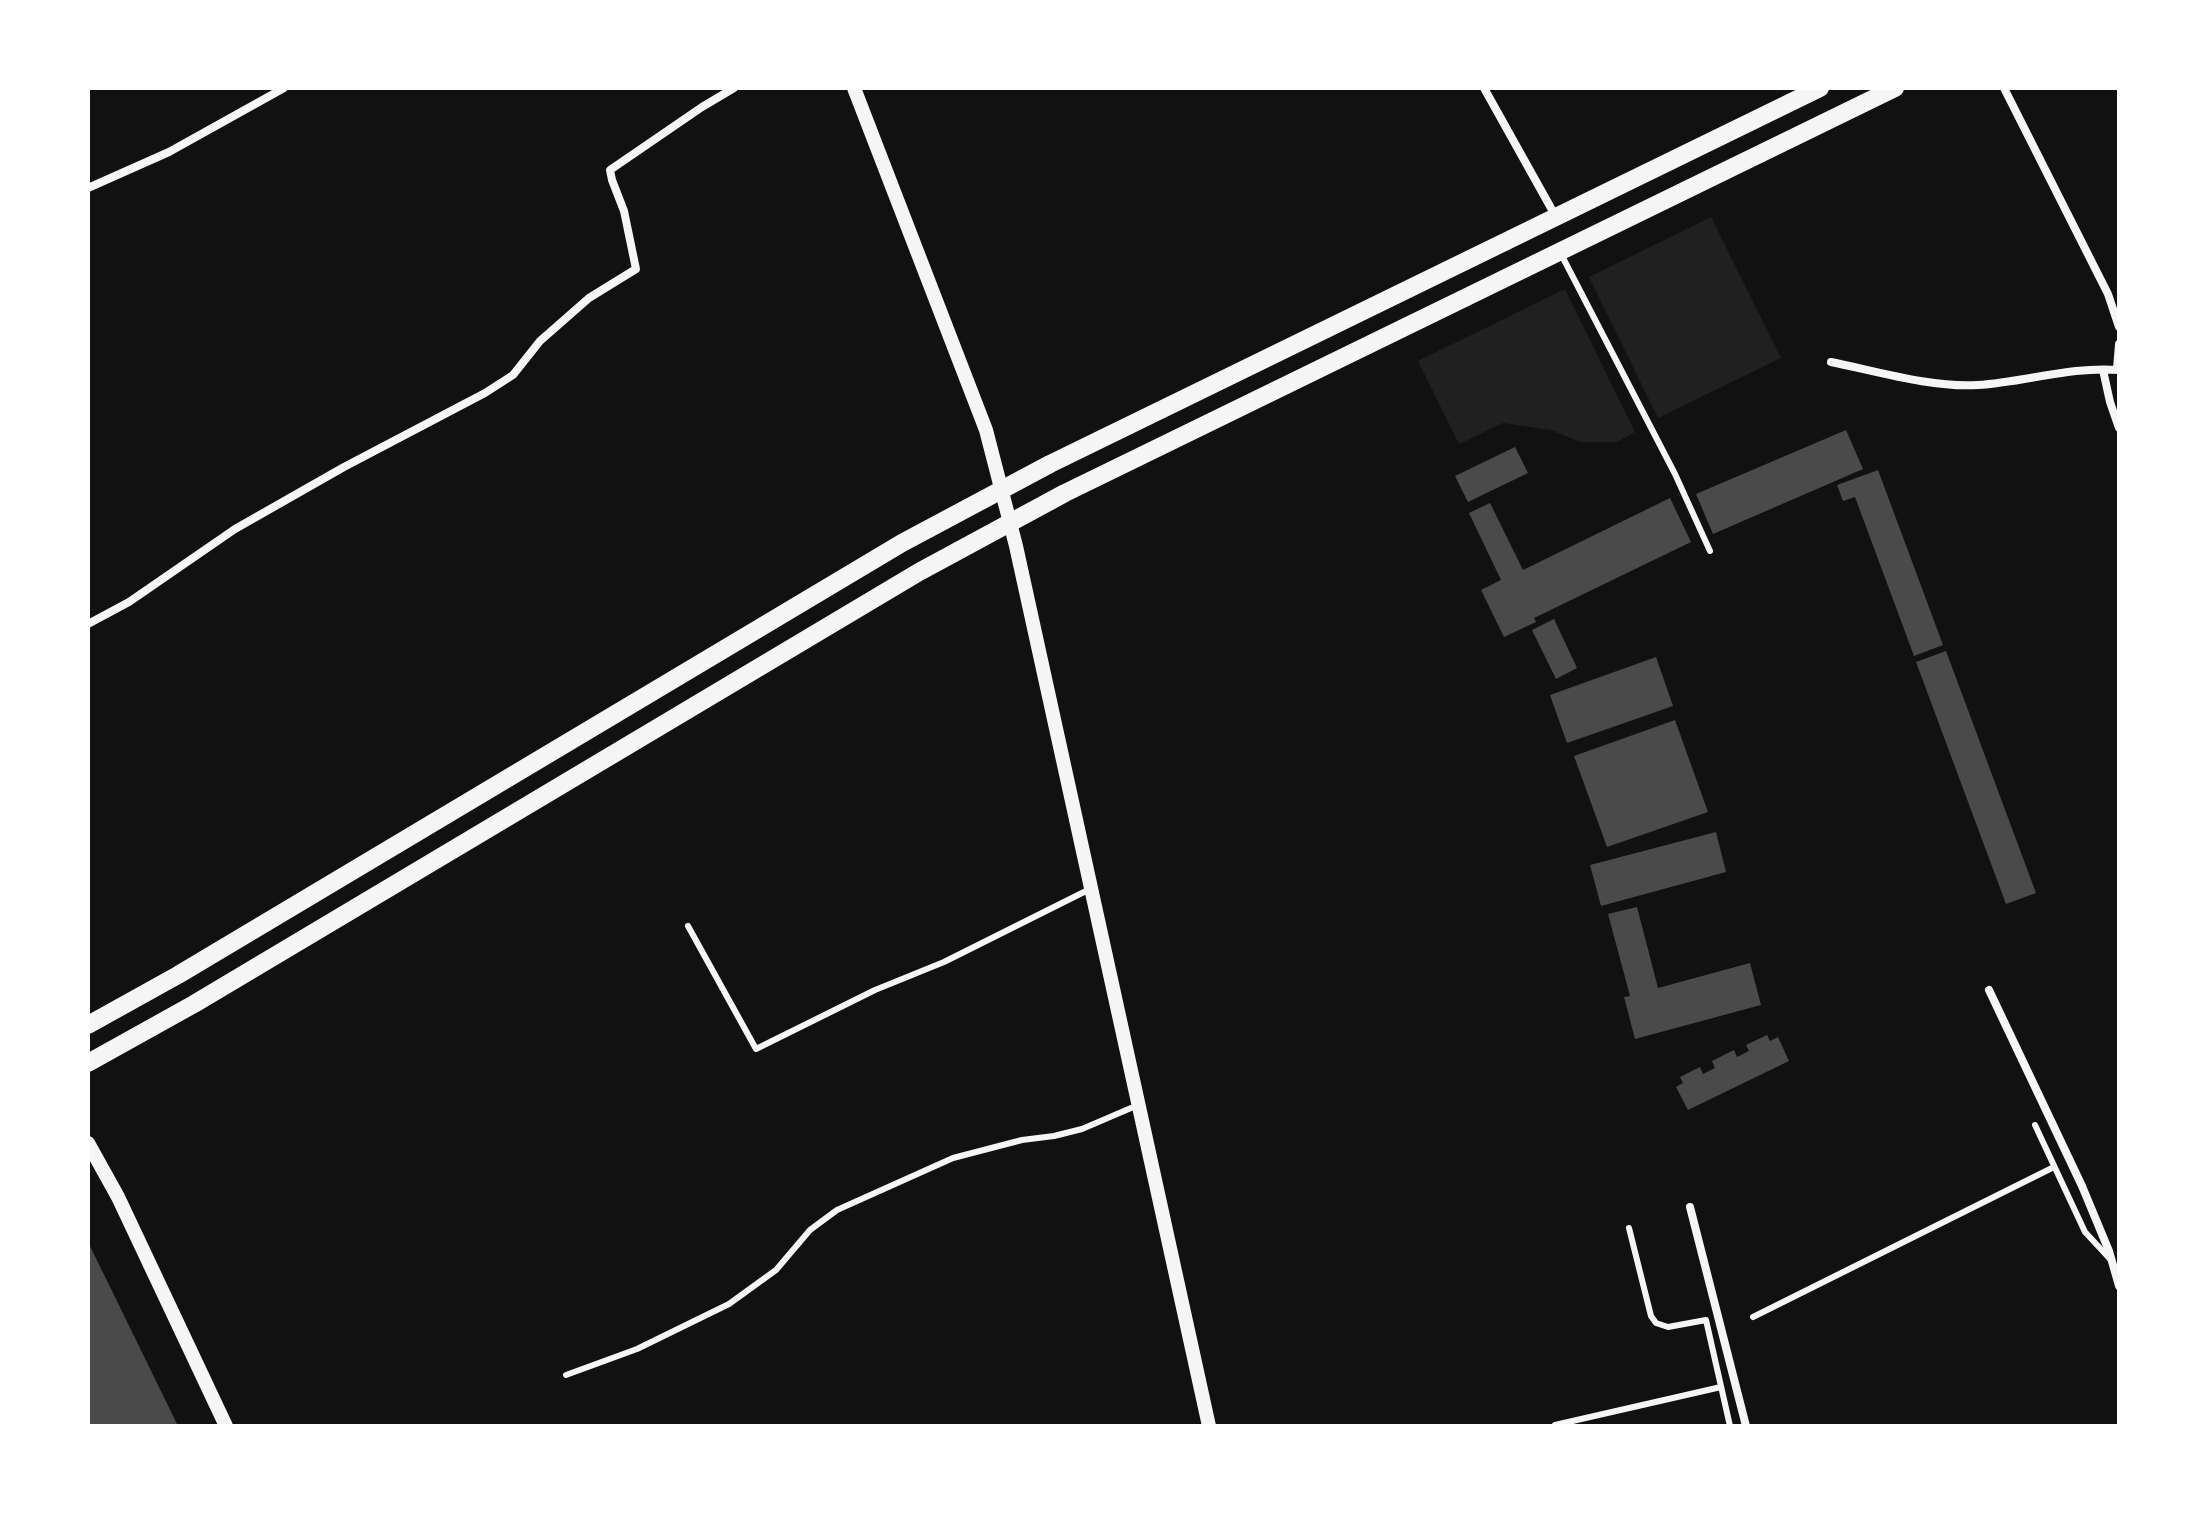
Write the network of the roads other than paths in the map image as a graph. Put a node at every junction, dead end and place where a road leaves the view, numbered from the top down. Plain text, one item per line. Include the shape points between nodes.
1 (284, 88) edge
2 (734, 88) edge
3 (854, 88) edge
4 (1484, 88) edge
5 (1820, 88) edge
6 (1895, 88) edge
7 (2004, 88) edge
8 (88, 188) edge
9 (1556, 217) junction
10 (1560, 252) junction
11 (2119, 327) edge
12 (2119, 344) edge
13 (1831, 362) dead end
14 (2103, 370) junction
15 (2118, 370) edge
16 (2119, 428) edge
17 (1002, 490) junction
18 (1010, 523) junction
19 (1710, 551) dead end
20 (88, 624) edge
21 (1091, 889) junction
22 (688, 926) dead end
23 (1989, 990) dead end
24 (88, 1025) edge
25 (88, 1063) edge
26 (1138, 1105) junction
27 (2035, 1125) dead end
28 (88, 1143) edge
29 (2054, 1167) junction
30 (1690, 1207) dead end
31 (1629, 1228) dead end
32 (2113, 1262) junction
33 (2119, 1286) edge
34 (1753, 1317) dead end
35 (566, 1375) dead end
36 (1721, 1387) junction
37 (1555, 1425) edge
38 (226, 1426) edge
39 (1209, 1426) edge
40 (1730, 1426) edge
41 (1746, 1426) edge

1 - 8 street via 169,152
2 - 20 street via 610,170 636,269 589,298 540,341 513,375 235,529
3 - 17 street via 986,430
4 - 9 street
5 - 9 main road via 1788,99
6 - 10 main road
7 - 11 street via 2108,294
9 - 17 main road
10 - 18 main road
10 - 19 lane
12 - 15 street
13 - 14 street via 1942,384 1974,385
14 - 15 street
14 - 16 street
17 - 18 street
17 - 24 main road via 902,543
18 - 21 street
18 - 25 main road
21 - 22 lane via 756,1049
21 - 26 street
23 - 32 street
26 - 35 lane via 1082,1129 953,1158 837,1210 810,1230 776,1270 729,1304 637,1349
26 - 39 street
27 - 29 lane
28 - 38 street
29 - 32 lane via 2085,1232
29 - 34 lane
30 - 41 street
31 - 36 lane via 1651,1316 1668,1327 1706,1320
32 - 33 street
36 - 37 lane
36 - 40 lane

